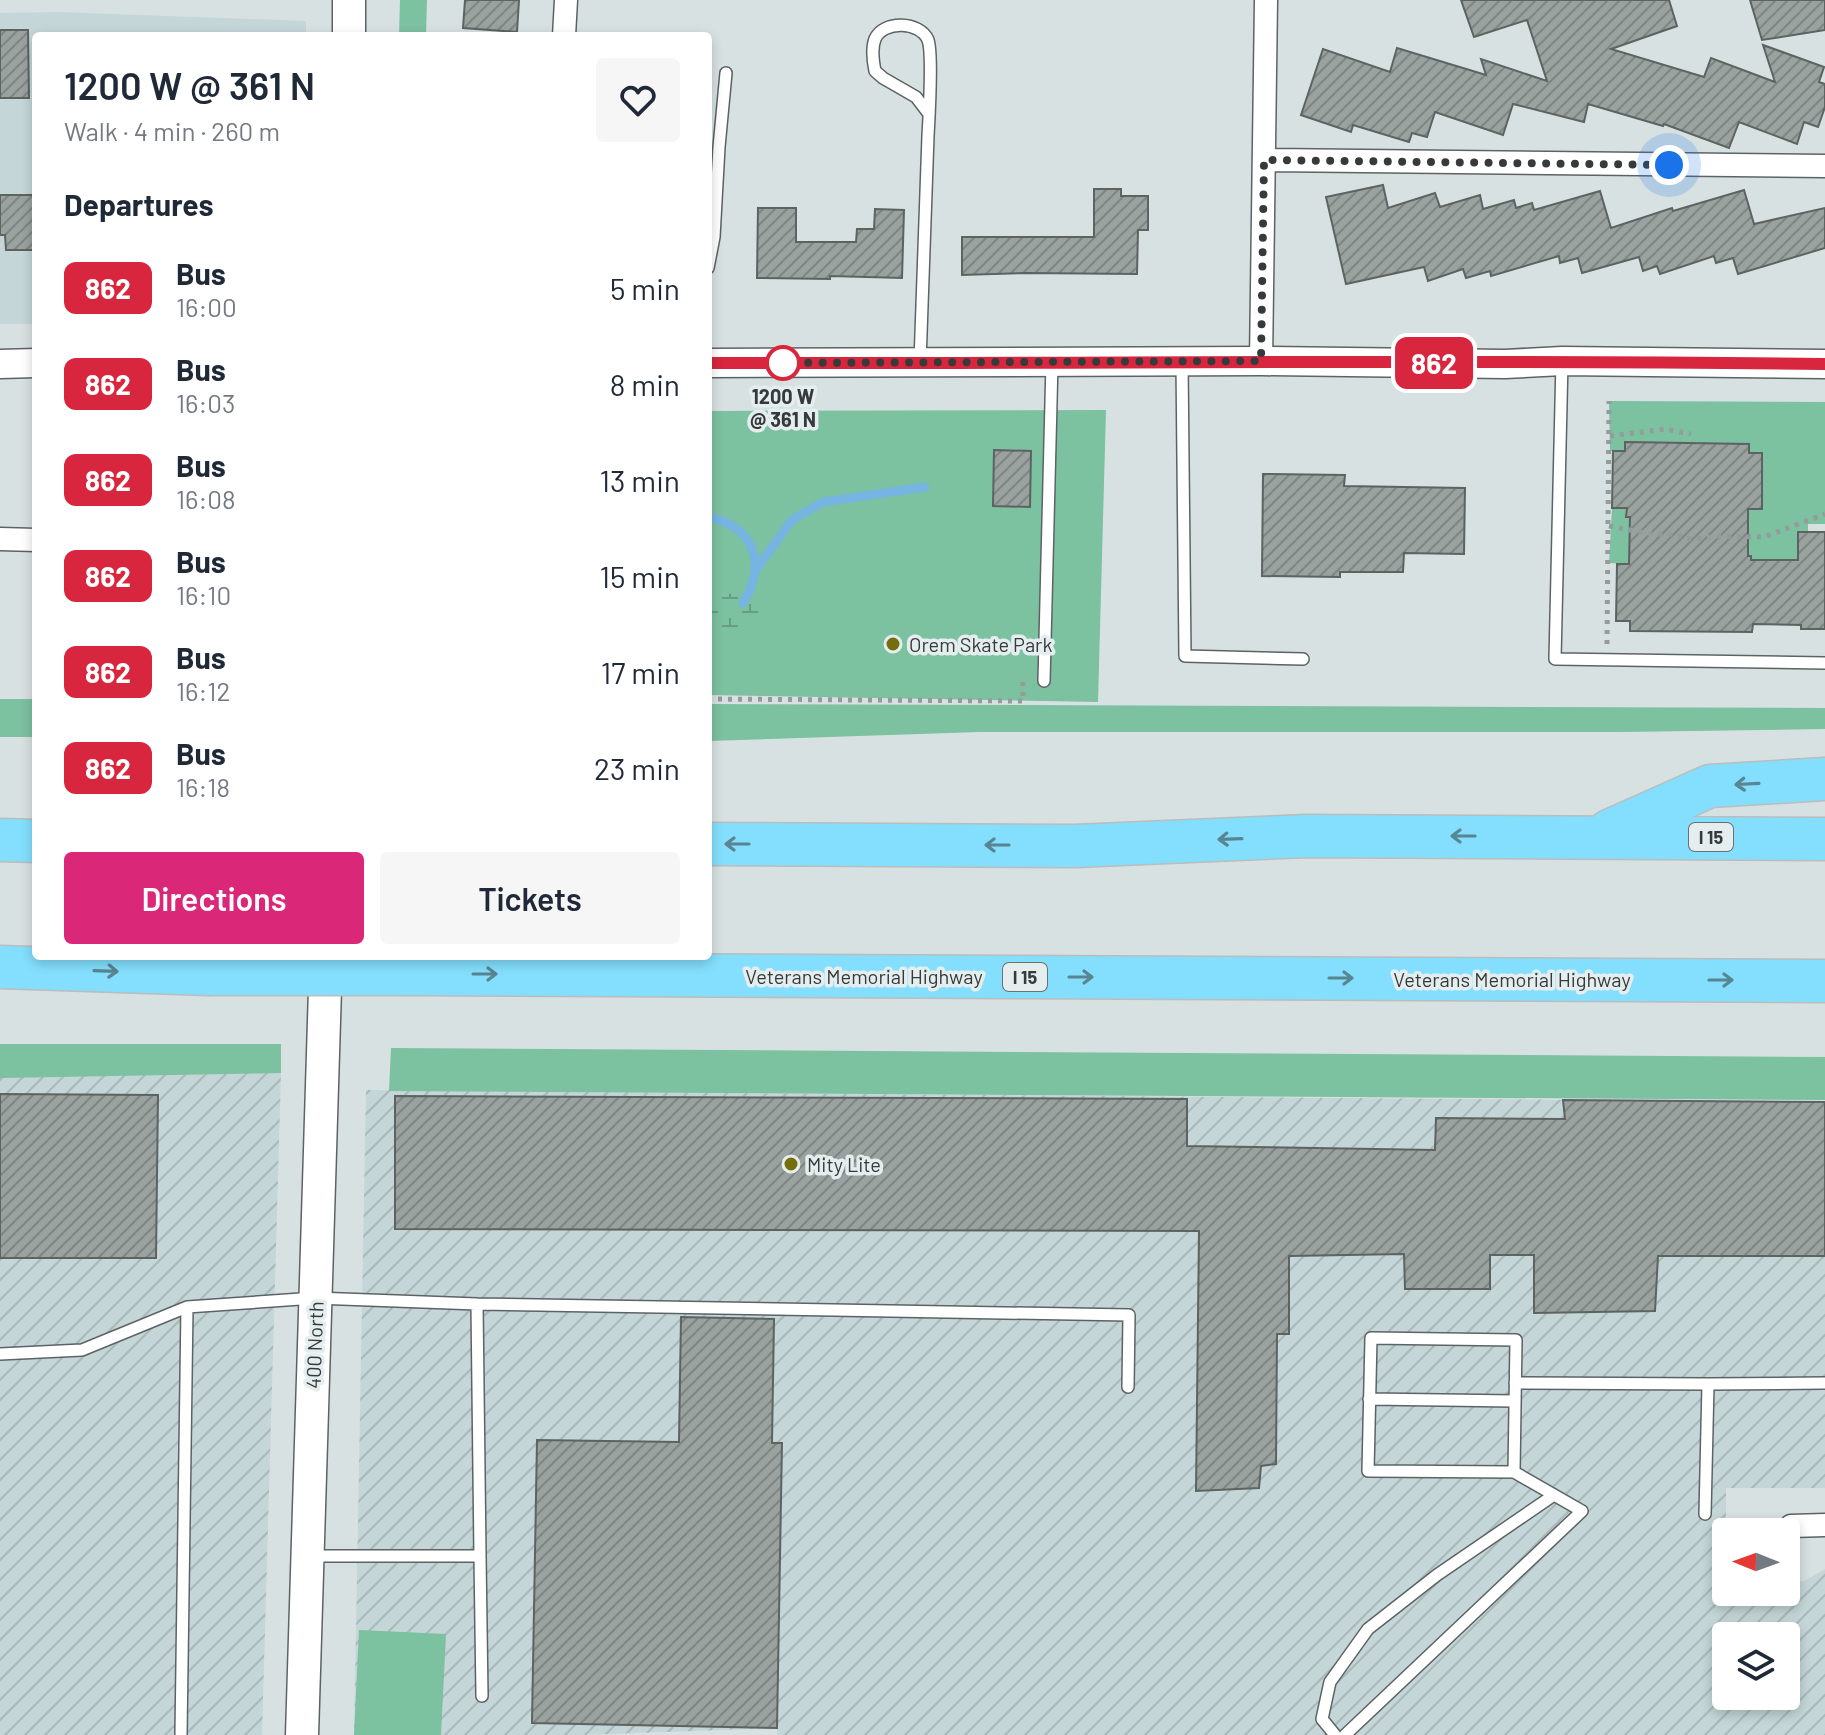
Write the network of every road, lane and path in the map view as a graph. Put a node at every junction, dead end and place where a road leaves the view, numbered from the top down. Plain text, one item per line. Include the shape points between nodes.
1 (349, 0) edge
2 (566, 0) edge
3 (1266, 0) edge
4 (349, 32) edge
5 (564, 32) edge
6 (726, 73) dead end
7 (929, 114) junction
8 (1264, 160) junction
9 (1825, 166) edge
10 (712, 247) edge
11 (1261, 361) junction
12 (1562, 361) junction
13 (920, 362) junction
14 (1052, 362) junction
15 (1182, 362) junction
16 (32, 363) edge
17 (712, 363) edge
18 (0, 364) edge
19 (1825, 364) edge
20 (1609, 401) dead end
21 (1691, 434) dead end
22 (1610, 436) junction
23 (1825, 514) edge
24 (1609, 526) junction
25 (0, 539) edge
26 (32, 540) edge
27 (1607, 646) dead end
28 (1303, 659) dead end
29 (1825, 663) edge
30 (1024, 671) dead end
31 (1044, 681) dead end
32 (712, 699) edge
33 (1825, 779) edge
34 (1597, 836) junction
35 (1825, 839) edge
36 (0, 840) edge
37 (32, 841) edge
38 (712, 844) edge
39 (326, 960) edge
40 (0, 967) edge
41 (1825, 981) edge
42 (315, 1298) junction
43 (477, 1304) junction
44 (187, 1307) junction
45 (0, 1354) edge
46 (1515, 1383) junction
47 (1825, 1383) edge
48 (1708, 1384) junction
49 (1128, 1387) dead end
50 (1369, 1399) junction
51 (1515, 1401) junction
52 (1514, 1472) junction
53 (1554, 1495) junction
54 (1705, 1514) dead end
55 (1825, 1525) edge
56 (1800, 1526) edge
57 (308, 1556) junction
58 (480, 1556) junction
59 (482, 1696) dead end
60 (181, 1735) edge
61 (302, 1735) edge
62 (1335, 1735) edge
63 (1345, 1735) edge

1 - 4 main road
2 - 5 street
3 - 8 street
6 - 10 lane
7 - 7 lane via 928,41 910,26 886,28 875,38 875,71 916,97
7 - 13 lane
8 - 9 street
8 - 11 street
11 - 12 street
11 - 15 street
12 - 19 street
12 - 29 lane via 1555,659
13 - 14 street
13 - 17 street
14 - 15 street
14 - 31 lane
15 - 28 lane via 1185,656
16 - 18 street
20 - 22 path
21 - 22 path via 1665,429
22 - 24 path
23 - 24 path via 1764,537 1693,540
24 - 27 path
25 - 26 street
30 - 32 path via 1023,701
33 -> 34 highway via 1710,786
34 - 35 highway, I 15
34 -> 38 highway, I 15 via 1307,836 1075,846
36 - 37 highway
39 - 42 main road, 400 North
40 -> 41 highway, Veterans Memorial Highway / I 15, bridge via 209,974
42 - 43 lane
42 - 44 lane
42 - 57 main road, 400 North
43 - 49 lane via 1129,1315
43 - 58 lane
44 - 45 lane via 82,1350
44 - 60 lane
46 - 48 lane
46 - 50 lane via 1516,1340 1371,1338
46 - 51 lane
47 - 48 lane
48 - 54 lane
50 - 51 lane
50 - 52 lane via 1368,1471
51 - 52 lane
52 - 53 lane
53 - 62 lane via 1368,1629 1330,1682 1322,1719
53 - 63 lane via 1582,1511
55 - 56 street
57 - 58 lane
57 - 61 main road, 400 North
58 - 59 lane

